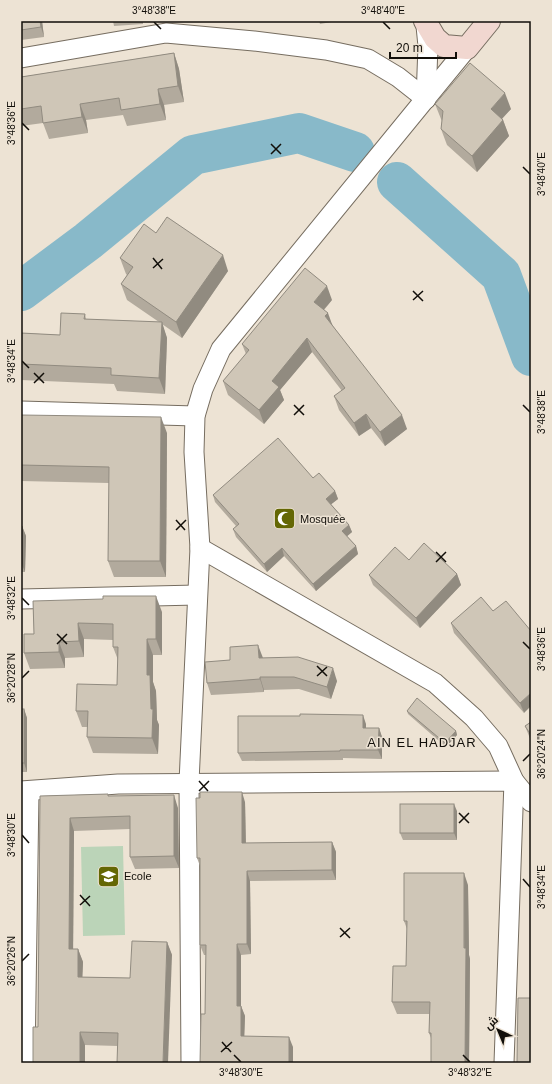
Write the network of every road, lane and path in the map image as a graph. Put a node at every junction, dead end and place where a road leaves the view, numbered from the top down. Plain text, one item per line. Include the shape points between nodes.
1 (489, 21) edge
2 (426, 23) edge
3 (467, 48) junction
4 (21, 58) edge
5 (426, 99) junction
6 (21, 411) edge
7 (195, 416) junction
8 (200, 548) junction
9 (197, 595) junction
10 (21, 599) edge
11 (514, 781) junction
12 (188, 782) junction
13 (25, 791) edge
14 (531, 802) edge
15 (25, 1063) edge
16 (191, 1063) edge
17 (504, 1063) edge

1 - 3 main road
2 - 3 main road via 434,38 444,46
2 - 5 street
3 - 5 street
4 - 5 street via 166,33 254,41 326,50 368,59 398,77
5 - 7 street via 221,349 203,388
6 - 7 street
7 - 8 street via 194,452
8 - 9 street
8 - 11 street via 435,683 474,718 498,746
9 - 10 street
9 - 12 street
11 - 12 street
11 - 14 street
11 - 17 street
12 - 13 street
12 - 16 street
13 - 15 street

